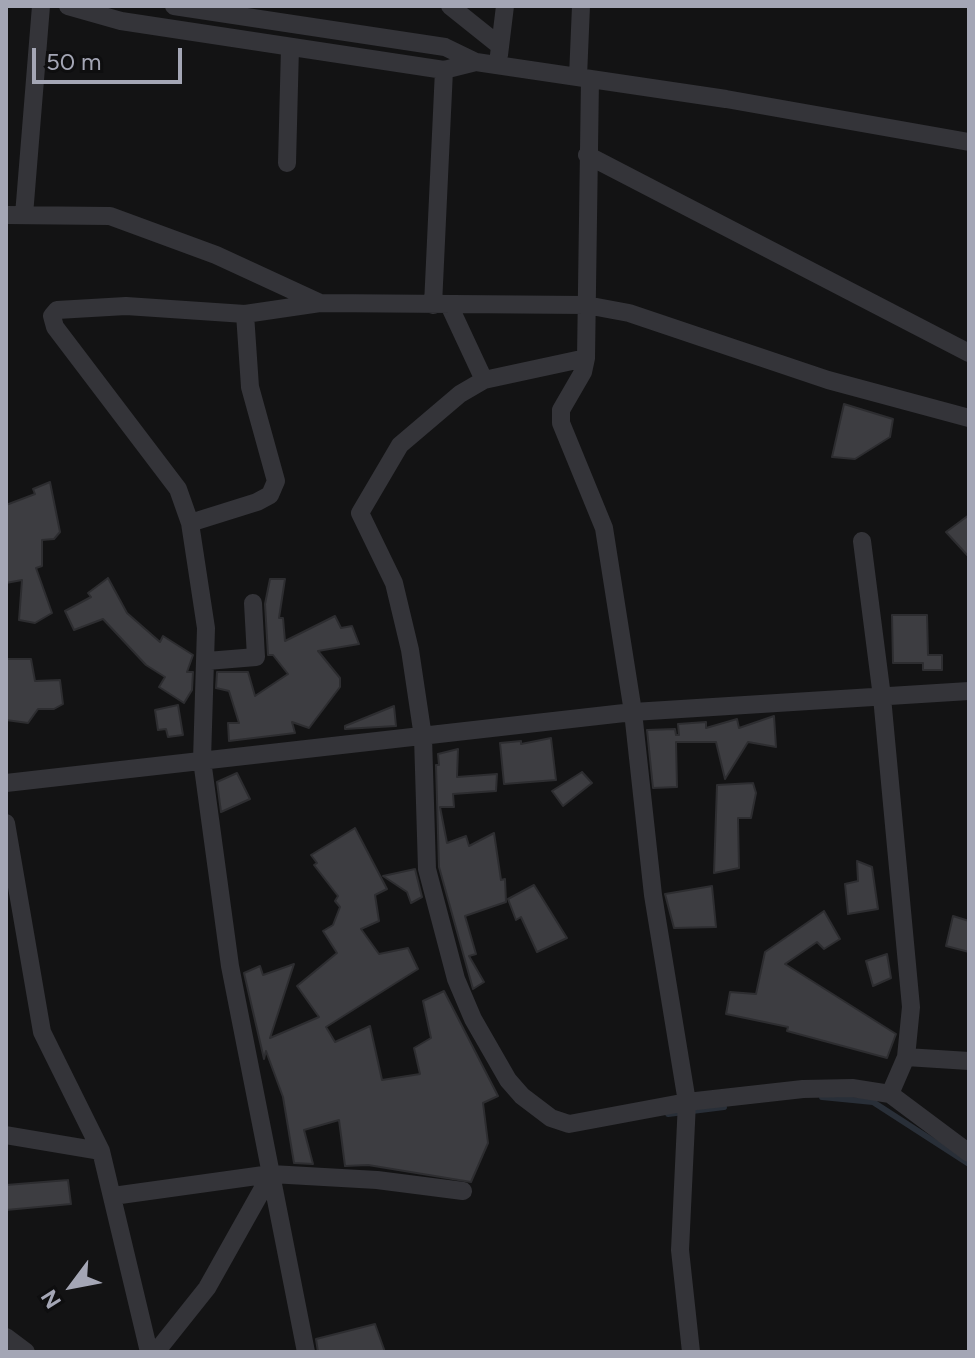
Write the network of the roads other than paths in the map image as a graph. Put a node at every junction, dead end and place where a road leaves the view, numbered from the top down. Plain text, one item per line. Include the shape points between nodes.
1 (41, 6) edge
2 (68, 6) edge
3 (174, 6) edge
4 (450, 6) edge
5 (505, 6) edge
6 (581, 6) edge
7 (500, 46) junction
8 (290, 47) junction
9 (476, 62) junction
10 (499, 66) junction
11 (444, 70) junction
12 (584, 78) junction
13 (969, 142) edge
14 (587, 155) junction
15 (287, 163) dead end
16 (15, 215) edge
17 (320, 303) junction
18 (441, 305) junction
19 (586, 305) junction
20 (245, 314) junction
21 (969, 353) edge
22 (586, 358) junction
23 (484, 380) junction
24 (969, 418) edge
25 (190, 523) junction
26 (862, 541) dead end
27 (253, 603) dead end
28 (207, 661) junction
29 (969, 691) edge
30 (882, 697) junction
31 (633, 712) junction
32 (423, 737) junction
33 (202, 760) junction
34 (6, 783) edge
35 (6, 823) edge
36 (906, 1057) junction
37 (969, 1061) edge
38 (890, 1094) junction
39 (687, 1102) junction
40 (6, 1135) edge
41 (101, 1151) junction
42 (969, 1153) edge
43 (271, 1174) junction
44 (463, 1191) dead end
45 (113, 1196) junction
46 (6, 1337) edge
47 (26, 1352) edge
48 (149, 1352) edge
49 (156, 1352) edge
50 (306, 1352) edge
51 (691, 1352) edge

1 - 16 street
2 - 8 street via 121,21
3 - 9 street via 445,47
4 - 7 street
5 - 7 street
6 - 12 street
7 - 10 street
8 - 11 street
8 - 15 street
9 - 10 street
9 - 11 street
10 - 12 street
11 - 18 street
12 - 13 street
12 - 14 street
14 - 19 street
14 - 21 street
16 - 17 street via 110,216 216,255
17 - 18 street
17 - 20 street
18 - 19 street
18 - 23 street
19 - 22 street
19 - 24 street via 629,313 828,380
20 - 25 street via 250,387 276,481 270,495 257,502
20 - 25 street via 126,306 57,310 52,316 55,327 178,489
22 - 23 street
22 - 31 street via 561,410 561,423 604,528
23 - 32 street via 400,445 360,513 394,583
25 - 28 street
26 - 30 street
27 - 28 street via 256,657
28 - 33 street
29 - 30 street
30 - 31 street
30 - 36 street via 911,1007
31 - 32 street
31 - 39 street via 653,895
32 - 33 street
32 - 39 street via 430,883 456,979 508,1080 551,1118 569,1124
33 - 34 street
33 - 43 street via 230,966
35 - 41 street via 42,1032
36 - 37 street
36 - 38 street
38 - 39 street via 803,1089
38 - 42 street
39 - 51 street via 680,1250
40 - 41 street
41 - 45 street
43 - 44 street
43 - 45 street
43 - 49 street via 207,1288
43 - 50 street
45 - 48 street
46 - 47 street

